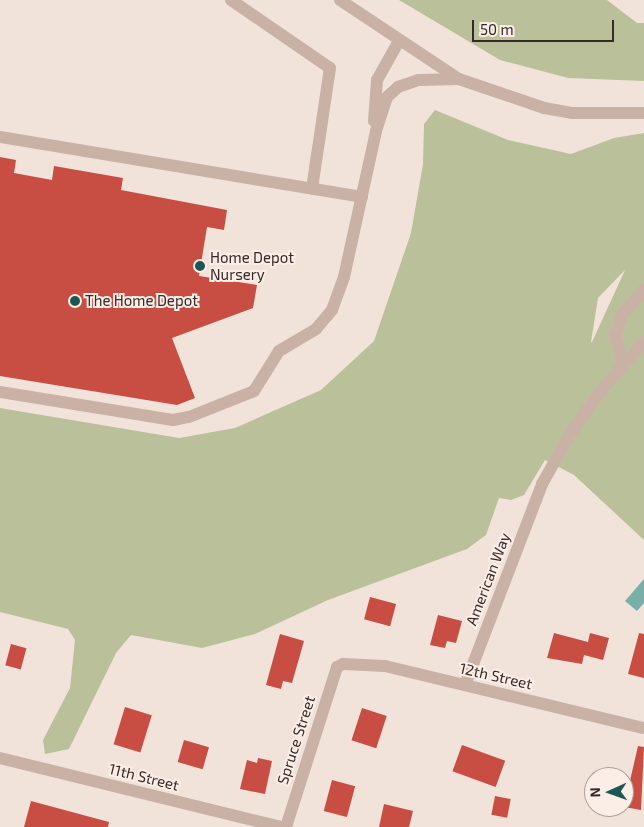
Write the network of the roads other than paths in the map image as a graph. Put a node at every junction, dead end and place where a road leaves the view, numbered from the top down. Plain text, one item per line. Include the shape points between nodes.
1 (231, 0) edge
2 (340, 0) edge
3 (399, 41) junction
4 (459, 79) junction
5 (644, 112) edge
6 (376, 131) junction
7 (0, 137) edge
8 (312, 189) junction
9 (362, 197) junction
10 (644, 290) edge
11 (644, 342) edge
12 (623, 366) junction
13 (0, 392) edge
14 (340, 666) joint
15 (465, 685) junction
16 (644, 728) edge
17 (0, 758) edge
18 (280, 827) edge
19 (286, 827) edge

1 - 8 street via 330,68
2 - 3 street
3 - 4 street
3 - 6 street via 377,80
4 - 5 street via 544,108 582,113
4 - 6 street via 418,80 398,87 387,97
6 - 9 street
7 - 8 street
8 - 9 street
9 - 13 street via 344,277 332,310 316,329 279,351 260,383 246,395 189,418 173,420
10 - 12 street via 621,316 616,336
11 - 12 street, American Way
12 - 15 street, American Way via 572,431 542,484
14 - 15 street, 12th Street via 358,663 385,666
14 - 19 street, Spruce Street
15 - 16 street, 12th Street
17 - 18 street, 11th Street

